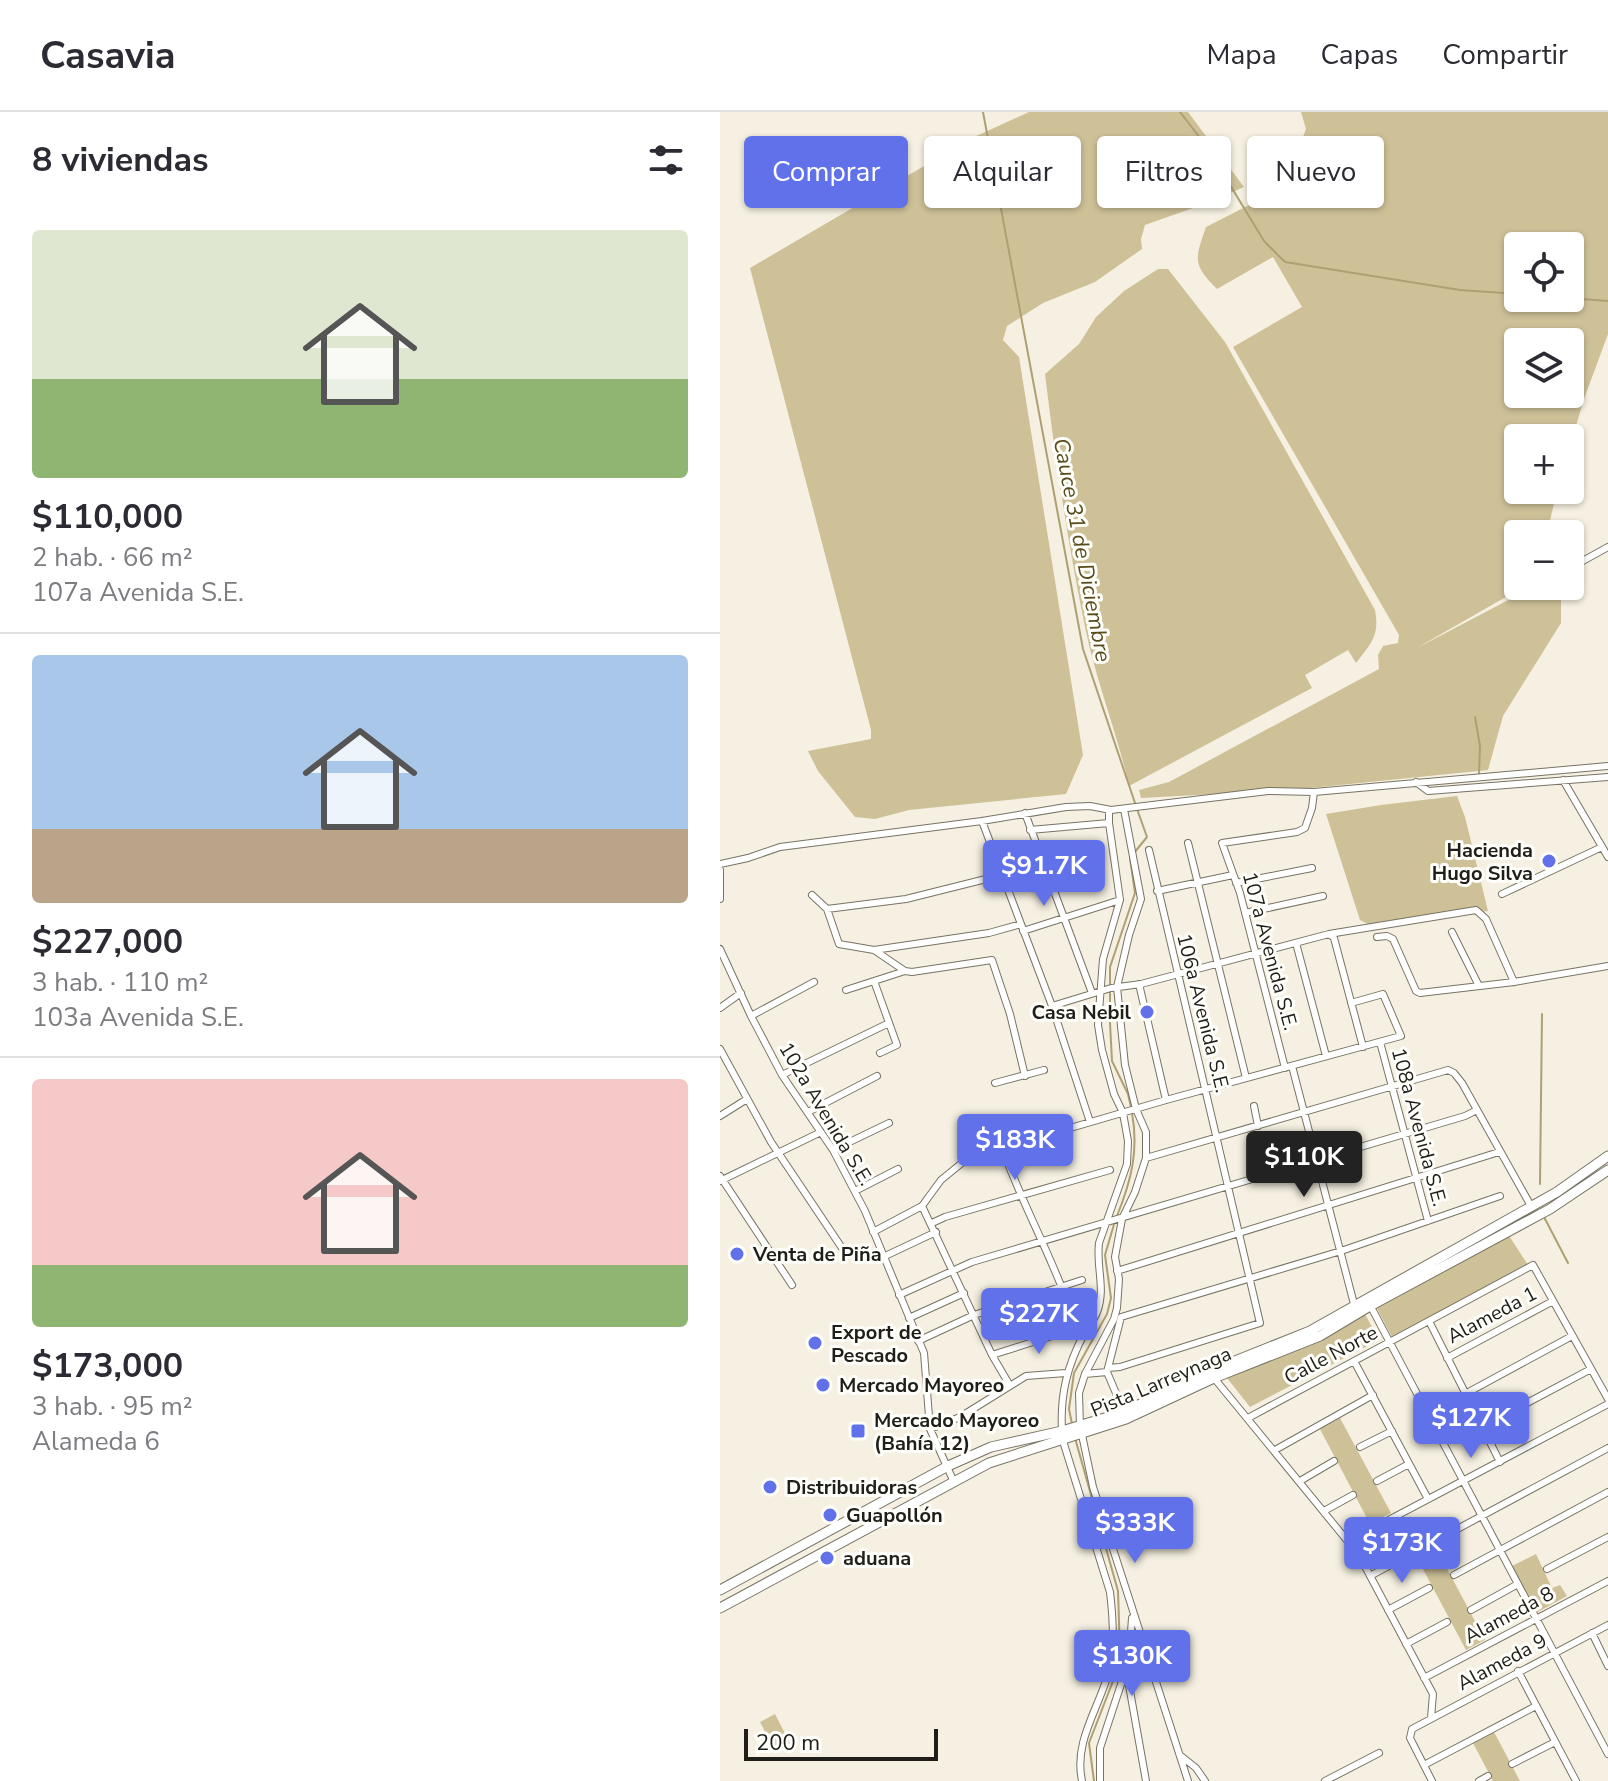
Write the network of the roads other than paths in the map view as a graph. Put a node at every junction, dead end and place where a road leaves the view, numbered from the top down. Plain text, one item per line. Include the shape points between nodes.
1 (1608, 547) edge
2 (1584, 560) edge
3 (1608, 766) edge
4 (1608, 777) edge
5 (1563, 780) junction
6 (1416, 782) junction
7 (1314, 792) junction
8 (1116, 809) junction
9 (1025, 813) junction
10 (982, 821) junction
11 (1109, 823) junction
12 (1030, 830) junction
13 (1188, 843) dead end
14 (1602, 847) junction
15 (1149, 850) dead end
16 (1608, 857) edge
17 (720, 864) edge
18 (1312, 868) dead end
19 (720, 870) edge
20 (1002, 875) junction
21 (1233, 875) junction
22 (1196, 882) junction
23 (1236, 883) junction
24 (1157, 891) junction
25 (1502, 894) dead end
26 (812, 895) dead end
27 (1323, 896) dead end
28 (720, 899) edge
29 (1120, 900) junction
30 (827, 909) junction
31 (1245, 913) junction
32 (1063, 916) junction
33 (1022, 927) junction
34 (1452, 932) dead end
35 (1332, 936) junction
36 (1377, 937) dead end
37 (1296, 943) junction
38 (720, 949) edge
39 (874, 950) junction
40 (1256, 953) junction
41 (1217, 963) junction
42 (1608, 966) edge
43 (905, 971) junction
44 (1178, 975) junction
45 (874, 981) junction
46 (814, 982) dead end
47 (1514, 982) junction
48 (1139, 984) junction
49 (1479, 986) junction
50 (1117, 987) junction
51 (846, 990) dead end
52 (1100, 990) junction
53 (741, 993) junction
54 (1092, 993) junction
55 (1351, 1003) junction
56 (1052, 1006) junction
57 (720, 1008) edge
58 (751, 1016) junction
59 (889, 1023) junction
60 (1380, 1042) junction
61 (1363, 1047) junction
62 (721, 1051) edge
63 (880, 1053) dead end
64 (1326, 1056) junction
65 (1289, 1067) junction
66 (1044, 1070) dead end
67 (782, 1075) junction
68 (877, 1076) dead end
69 (1025, 1076) junction
70 (1246, 1078) junction
71 (995, 1083) dead end
72 (1392, 1088) junction
73 (1206, 1089) junction
74 (747, 1099) junction
75 (1166, 1100) junction
76 (1254, 1106) dead end
77 (1477, 1110) junction
78 (1129, 1111) junction
79 (808, 1112) junction
80 (1305, 1113) junction
81 (720, 1116) edge
82 (1090, 1122) junction
83 (889, 1123) dead end
84 (1258, 1126) junction
85 (821, 1132) junction
86 (1405, 1135) junction
87 (1216, 1138) junction
88 (1002, 1148) junction
89 (833, 1150) junction
90 (1499, 1152) junction
91 (780, 1154) junction
92 (1608, 1156) edge
93 (1146, 1158) junction
94 (1316, 1162) junction
95 (898, 1169) dead end
96 (1110, 1170) dead end
97 (1608, 1170) edge
98 (721, 1179) edge
99 (1417, 1179) junction
100 (1226, 1189) junction
101 (855, 1191) junction
102 (1500, 1196) dead end
103 (1020, 1197) junction
104 (922, 1206) junction
105 (1531, 1206) junction
106 (1328, 1207) junction
107 (1428, 1221) junction
108 (1113, 1222) junction
109 (932, 1223) junction
110 (873, 1232) junction
111 (936, 1232) junction
112 (1238, 1236) junction
113 (1041, 1243) junction
114 (1341, 1251) junction
115 (846, 1254) dead end
116 (883, 1257) junction
117 (954, 1271) junction
118 (1117, 1271) junction
119 (1082, 1280) dead end
120 (1248, 1280) junction
121 (792, 1285) dead end
122 (1061, 1286) junction
123 (964, 1293) junction
124 (899, 1295) junction
125 (1553, 1301) junction
126 (1368, 1302) junction
127 (1354, 1304) junction
128 (1117, 1308) junction
129 (974, 1315) junction
130 (1121, 1317) junction
131 (909, 1318) junction
132 (1429, 1321) junction
133 (1572, 1336) junction
134 (918, 1341) junction
135 (1391, 1342) junction
136 (992, 1355) junction
137 (1447, 1358) junction
138 (1354, 1361) junction
139 (1591, 1369) junction
140 (1108, 1370) junction
141 (1066, 1373) junction
142 (1085, 1374) junction
143 (1214, 1378) junction
144 (1009, 1384) junction
145 (1465, 1394) junction
146 (1373, 1395) junction
147 (1608, 1402) edge
148 (1124, 1412) junction
149 (1248, 1418) junction
150 (1482, 1427) junction
151 (930, 1429) junction
152 (1080, 1430) junction
153 (1392, 1431) junction
154 (1064, 1436) junction
155 (1360, 1447) dead end
156 (1608, 1448) edge
157 (1275, 1450) junction
158 (1334, 1461) dead end
159 (1500, 1462) junction
160 (1409, 1464) junction
161 (948, 1466) junction
162 (953, 1480) junction
163 (1464, 1480) junction
164 (1300, 1481) junction
165 (1377, 1481) dead end
166 (1608, 1492) edge
167 (1353, 1495) dead end
168 (1428, 1499) junction
169 (1324, 1511) junction
170 (1482, 1515) junction
171 (1608, 1537) edge
172 (1349, 1541) junction
173 (1500, 1550) junction
174 (1547, 1569) dead end
175 (1454, 1575) dead end
176 (1370, 1576) junction
177 (1608, 1581) edge
178 (1518, 1584) junction
179 (1429, 1588) dead end
180 (720, 1590) edge
181 (720, 1608) edge
182 (1388, 1610) junction
183 (1471, 1610) dead end
184 (1132, 1613) junction
185 (1537, 1619) junction
186 (1447, 1622) dead end
187 (1608, 1625) edge
188 (1592, 1633) junction
189 (1406, 1644) junction
190 (1555, 1652) junction
191 (1608, 1666) edge
192 (1126, 1671) junction
193 (1518, 1671) junction
194 (1424, 1678) junction
195 (1536, 1706) junction
196 (1431, 1718) junction
197 (1555, 1742) junction
198 (1379, 1753) dead end
199 (1608, 1754) edge
200 (1181, 1756) junction
201 (1512, 1764) dead end
202 (1424, 1765) junction
203 (1488, 1776) dead end
204 (1574, 1779) edge
205 (1082, 1781) edge
206 (1100, 1781) edge
207 (1146, 1781) edge
208 (1188, 1781) edge
209 (1205, 1781) edge
210 (1325, 1781) edge
211 (1432, 1781) edge
212 (1479, 1781) edge
213 (1564, 1781) edge

1 - 2 street
3 - 6 street
4 - 5 street
5 - 6 street via 1428,791
5 - 14 street
6 - 7 street
7 - 8 street via 1268,791
7 - 21 street, 107a Avenida S.E. via 1305,828 1222,843
8 - 9 street via 1066,807
8 - 11 street
8 - 50 street via 1134,854 1141,899
9 - 10 street
9 - 12 street
10 - 17 street via 780,847
10 - 20 street
11 - 12 street
11 - 29 street
12 - 32 street
13 - 22 street
14 - 16 street
14 - 25 street
15 - 24 street, 106a Avenida S.E.
18 - 23 street
19 - 28 street
20 - 30 street via 906,899
20 - 33 street
21 - 22 street
21 - 23 street, 107a Avenida S.E.
22 - 24 street
22 - 41 street
23 - 31 street, 107a Avenida S.E.
24 - 44 street, 106a Avenida S.E.
26 - 30 street
27 - 31 street
29 - 32 street
29 - 52 street
30 - 39 street via 839,944
31 - 40 street, 107a Avenida S.E.
32 - 33 street
32 - 54 street
33 - 39 street
33 - 56 street
34 - 49 street
35 - 37 street
35 - 47 street via 1476,910 1486,919
35 - 55 street
36 - 49 street via 1393,939 1420,993
37 - 40 street
37 - 64 street
38 - 53 street, 102a Avenida S.E.
39 - 43 street
40 - 41 street
40 - 65 street, 107a Avenida S.E.
41 - 44 street
41 - 70 street
42 - 47 street
43 - 45 street
43 - 69 street via 992,960
44 - 48 street
44 - 73 street, 106a Avenida S.E.
45 - 51 street
45 - 59 street
46 - 58 street
47 - 49 street
48 - 50 street
48 - 75 street
50 - 52 street
50 - 78 street
52 - 54 street
52 - 78 street via 1102,1050 1114,1094
53 - 57 street
53 - 58 street, 102a Avenida S.E.
54 - 56 street
55 - 60 street via 1383,994 1401,1036
55 - 61 street
56 - 82 street
58 - 67 street, 102a Avenida S.E.
59 - 63 street via 897,1045
59 - 67 street
60 - 61 street
60 - 72 street, 108a Avenida S.E.
61 - 64 street
62 - 74 street
64 - 65 street
65 - 70 street
65 - 80 street, 107a Avenida S.E.
66 - 69 street
67 - 79 street, 102a Avenida S.E.
68 - 79 street
69 - 71 street
70 - 73 street
72 - 77 street via 1448,1070
72 - 80 street
72 - 86 street, 108a Avenida S.E.
73 - 75 street
73 - 87 street, 106a Avenida S.E.
74 - 81 street
74 - 91 street
75 - 78 street
76 - 84 street
77 - 86 street
77 - 90 street
78 - 82 street
78 - 93 street via 1146,1132
78 - 108 street via 1127,1164
79 - 85 street, 102a Avenida S.E.
80 - 84 street
80 - 94 street, 107a Avenida S.E.
82 - 88 street
83 - 89 street
84 - 87 street
85 - 89 street, 102a Avenida S.E.
85 - 91 street
86 - 94 street
86 - 99 street, 108a Avenida S.E.
87 - 93 street
87 - 100 street, 106a Avenida S.E.
88 - 103 street
88 - 104 street via 968,1158 941,1180
89 - 101 street, 102a Avenida S.E.
90 - 99 street
90 - 105 street
91 - 98 street
91 - 115 street
92 - 105 main road, Pista Larreynaga
93 - 108 street via 1135,1192
94 - 100 street
94 - 106 street, 107a Avenida S.E.
95 - 101 street
96 - 103 street
97 - 126 main road, Pista Larreynaga via 1550,1209
98 - 121 street
99 - 106 street
99 - 107 street, 108a Avenida S.E.
100 - 108 street
100 - 112 street, 106a Avenida S.E.
101 - 110 street, 102a Avenida S.E.
102 - 107 street
103 - 109 street
103 - 113 street
104 - 109 street
104 - 110 street
105 - 126 main road, Pista Larreynaga
106 - 112 street
106 - 114 street, 107a Avenida S.E.
107 - 114 street
108 - 113 street
108 - 118 street
108 - 141 street via 1098,1256 1103,1291 1097,1313
109 - 111 street
110 - 116 street, 102a Avenida S.E.
111 - 116 street
111 - 117 street
112 - 118 street
112 - 120 street, 106a Avenida S.E.
113 - 117 street
113 - 122 street
114 - 120 street
114 - 127 street, 107a Avenida S.E.
116 - 124 street, 102a Avenida S.E.
117 - 123 street
117 - 124 street
118 - 128 street
119 - 122 street
120 - 130 street
120 - 140 street, 106a Avenida S.E. via 1260,1323
122 - 129 street
122 - 136 street via 1077,1328
123 - 129 street
123 - 131 street
124 - 131 street, 102a Avenida S.E.
125 - 132 street, Calle Norte via 1533,1265
125 - 133 street, Calle Norte
125 - 137 street, Alameda 1
126 - 127 main road, Pista Larreynaga
126 - 135 street
126 - 143 main road, Pista Larreynaga via 1320,1336
127 - 148 main road, Pista Larreynaga via 1296,1338
128 - 130 street
128 - 142 street
129 - 134 street
129 - 136 street
130 - 140 street
131 - 134 street, 102a Avenida S.E.
132 - 135 street, Calle Norte
132 - 137 street
133 - 139 street, Calle Norte
133 - 145 street
134 - 151 street, 102a Avenida S.E. via 926,1363
135 - 138 street, Calle Norte
135 - 163 street
136 - 144 street
137 - 145 street
138 - 146 street
138 - 149 street, Calle Norte
139 - 147 street, Calle Norte
139 - 150 street
140 - 142 street
140 - 148 street
141 - 144 street via 1038,1373
141 - 154 street
142 - 152 street via 1079,1393
143 - 149 street
143 - 152 main road, Pista Larreynaga via 1126,1419
144 - 151 street via 960,1417
145 - 150 street
146 - 153 street
146 - 157 street
147 - 159 street
148 - 152 main road, Pista Larreynaga
149 - 157 street
150 - 159 street
151 - 161 street, 102a Avenida S.E.
152 - 154 main road, Pista Larreynaga
152 - 184 street
153 - 155 street
153 - 160 street
154 - 161 main road, Pista Larreynaga via 991,1447
154 - 162 main road, Pista Larreynaga
154 - 205 street via 1110,1592 1113,1634 1107,1678 1085,1734
156 - 170 street
157 - 164 street
158 - 164 street
159 - 163 street
160 - 165 street
160 - 168 street
161 - 162 street, 102a Avenida S.E.
161 - 180 main road, Pista Larreynaga
162 - 181 main road, Pista Larreynaga
163 - 168 street
163 - 170 street
164 - 169 street
166 - 173 street
167 - 169 street
168 - 172 street
169 - 172 street
170 - 173 street
170 - 176 street
171 - 174 street
172 - 176 street
173 - 175 street
173 - 178 street
176 - 182 street
177 - 185 street, Alameda 8
178 - 183 street
178 - 185 street
179 - 182 street
182 - 189 street
184 - 192 street
184 - 200 street
185 - 190 street
185 - 194 street, Alameda 8
186 - 189 street
187 - 188 street, Alameda 9
188 - 190 street, Alameda 9
188 - 191 street
189 - 194 street
190 - 193 street, Alameda 9
190 - 199 street
192 - 206 street via 1103,1732
192 - 207 street
193 - 195 street
193 - 196 street, Alameda 9
194 - 196 street via 1433,1694
195 - 197 street
195 - 202 street
196 - 202 street, Alameda 9 via 1412,1729 1410,1738
197 - 201 street
197 - 204 street
198 - 210 street
200 - 208 street
200 - 209 street
202 - 211 street
203 - 212 street
204 - 213 street

